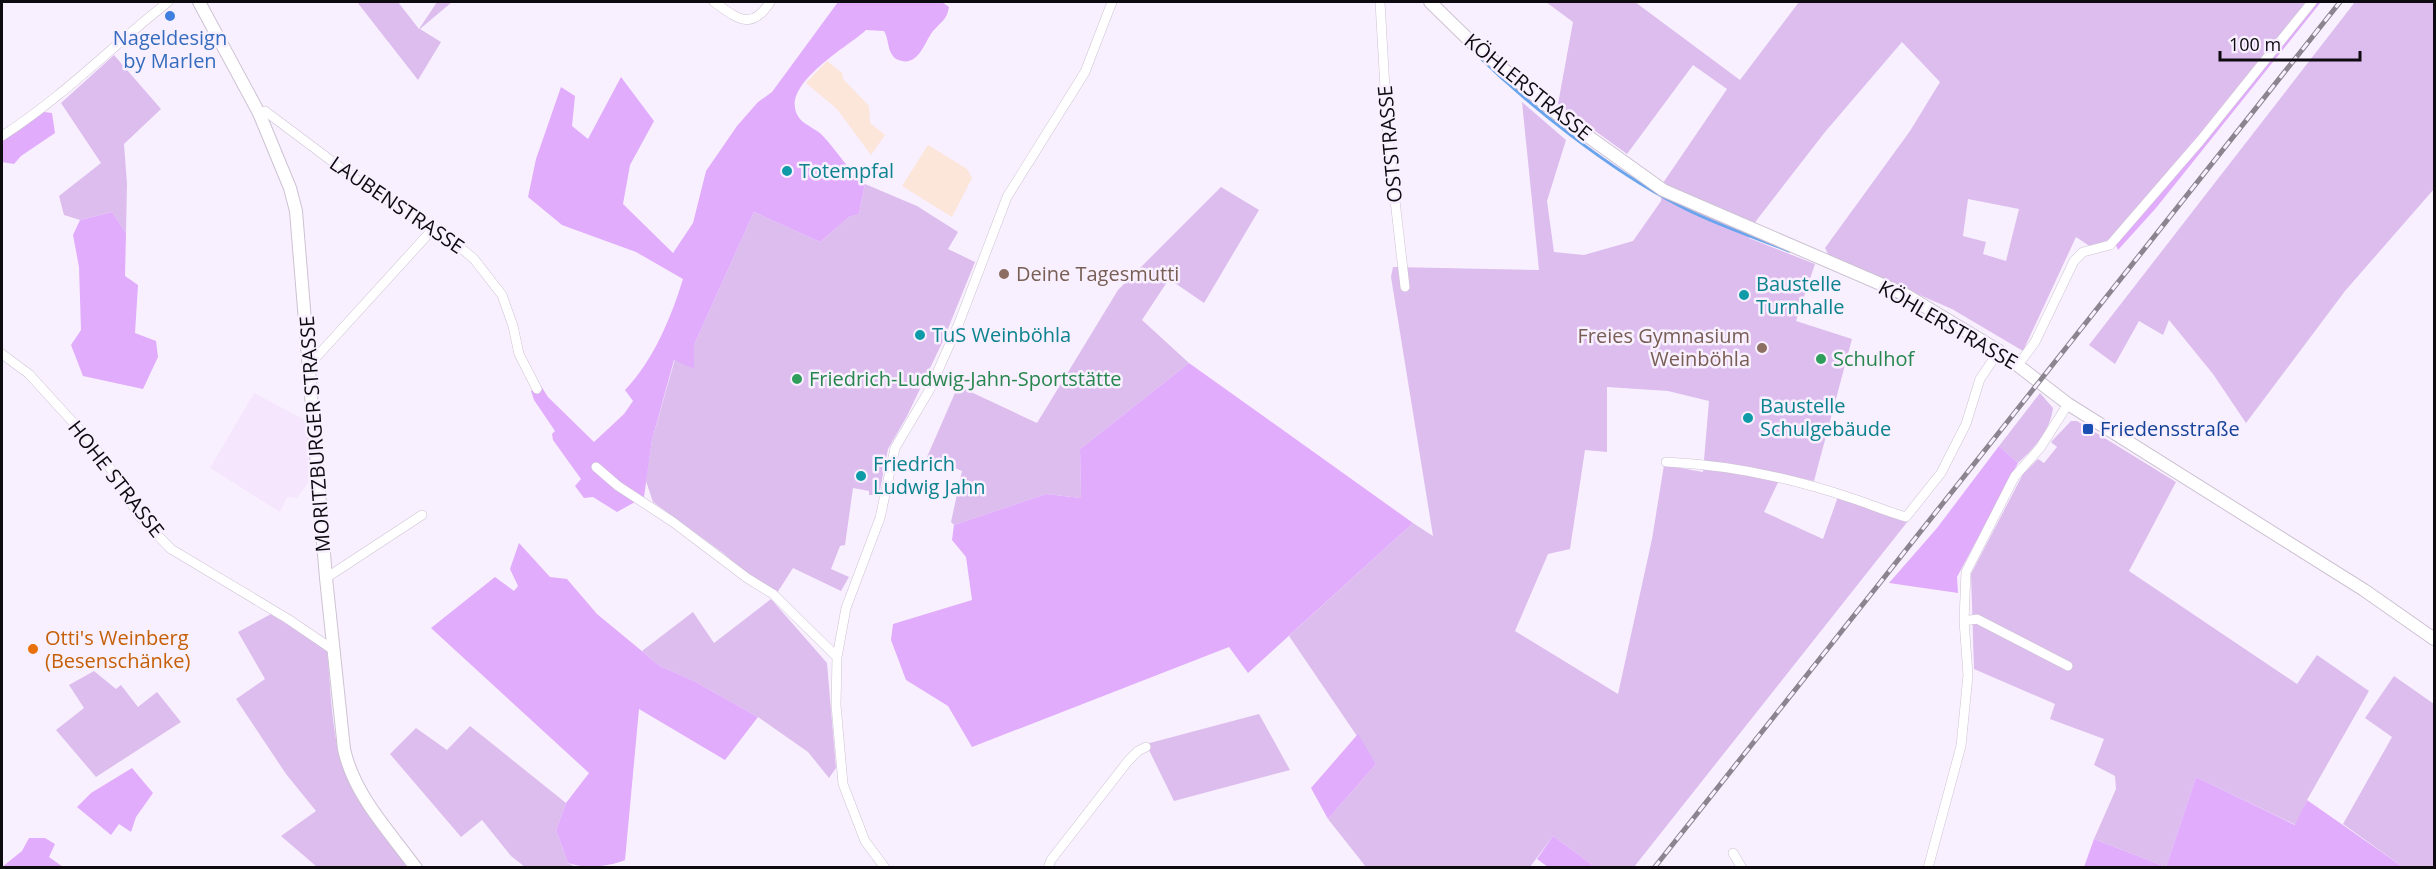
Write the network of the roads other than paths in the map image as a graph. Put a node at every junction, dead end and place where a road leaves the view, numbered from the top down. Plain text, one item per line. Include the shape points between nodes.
1 (168, 2) edge
2 (202, 2) edge
3 (714, 2) edge
4 (770, 2) edge
5 (1112, 2) edge
6 (1380, 2) edge
7 (1430, 2) edge
8 (2312, 2) edge
9 (259, 113) junction
10 (2, 136) edge
11 (432, 230) junction
12 (1406, 287) dead end
13 (1999, 351) junction
14 (2, 354) edge
15 (310, 364) junction
16 (2019, 365) junction
17 (537, 389) dead end
18 (2068, 404) junction
19 (1666, 462) dead end
20 (596, 467) dead end
21 (422, 515) dead end
22 (326, 578) junction
23 (1964, 621) junction
24 (2434, 639) edge
25 (333, 649) junction
26 (837, 657) junction
27 (2068, 666) dead end
28 (1146, 747) dead end
29 (1733, 853) dead end
30 (416, 867) edge
31 (885, 867) edge
32 (1048, 867) edge
33 (1742, 867) edge
34 (1928, 867) edge

1 - 10 street via 128,33 72,86
2 - 9 street, MORITZBURGER STRASSE
3 - 4 street via 746,20 759,15
5 - 26 street via 1085,72 1007,197 930,389 895,448 880,519 848,598
6 - 12 street, OSTSTRASSE via 1388,140
7 - 13 street, KÖHLERSTRASSE via 1471,42 1561,117 1663,190 1906,295
8 - 16 street via 2110,245 2084,252 2074,261 2035,342
9 - 11 street, LAUBENSTRASSE via 265,111 365,186
9 - 15 street, MORITZBURGER STRASSE via 294,198
11 - 15 street
11 - 17 street, LAUBENSTRASSE via 463,249 493,281 508,312 519,354
13 - 16 street, KÖHLERSTRASSE
13 - 19 street via 1980,379 1966,424 1941,473 1906,517 1773,476 1712,464
14 - 25 street, HOHE STRASSE via 29,374 90,441 138,515 171,549
15 - 22 street, MORITZBURGER STRASSE
16 - 18 street, KÖHLERSTRASSE
18 - 23 street via 2040,448 2015,476 1965,572
18 - 24 street, KÖHLERSTRASSE via 2364,590
20 - 26 street via 773,594
21 - 22 street
22 - 25 street, MORITZBURGER STRASSE
23 - 27 street via 1977,619
23 - 34 street via 1968,675 1961,746
25 - 30 street, MORITZBURGER STRASSE via 349,768 363,795
26 - 31 street via 836,705 843,784 865,841
28 - 32 street via 1122,769
29 - 33 street

